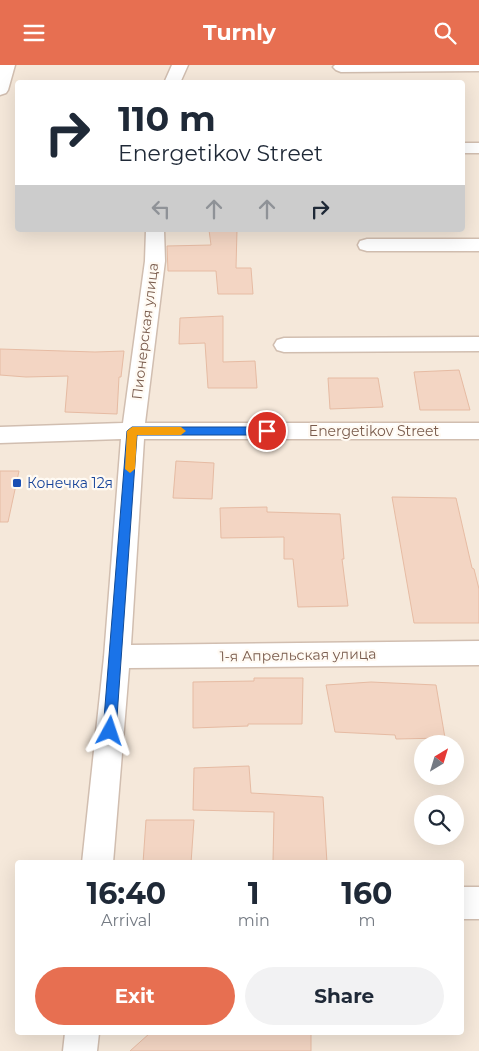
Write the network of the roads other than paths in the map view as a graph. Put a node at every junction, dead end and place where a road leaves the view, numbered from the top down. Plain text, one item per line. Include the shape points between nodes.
1 (180, 65) edge
2 (479, 66) edge
3 (341, 67) dead end
4 (173, 80) edge
5 (465, 148) edge
6 (479, 148) edge
7 (155, 232) edge
8 (367, 245) dead end
9 (479, 245) edge
10 (479, 344) edge
11 (284, 345) dead end
12 (132, 431) junction
13 (479, 431) edge
14 (0, 435) edge
15 (479, 653) edge
16 (117, 657) junction
17 (97, 860) edge
18 (464, 903) edge
19 (479, 903) edge
20 (82, 1035) edge
21 (80, 1051) edge

1 - 4 street
2 - 3 street
5 - 6 street
7 - 12 street, Пионерская улица via 155,261
8 - 9 street
10 - 11 street
12 - 13 street, Energetikov Street
12 - 14 street, Energetikov Street
12 - 16 street, Пионерская улица
15 - 16 street, 1-я Апрельская улица
16 - 17 street, Пионерская улица
18 - 19 street
20 - 21 street

